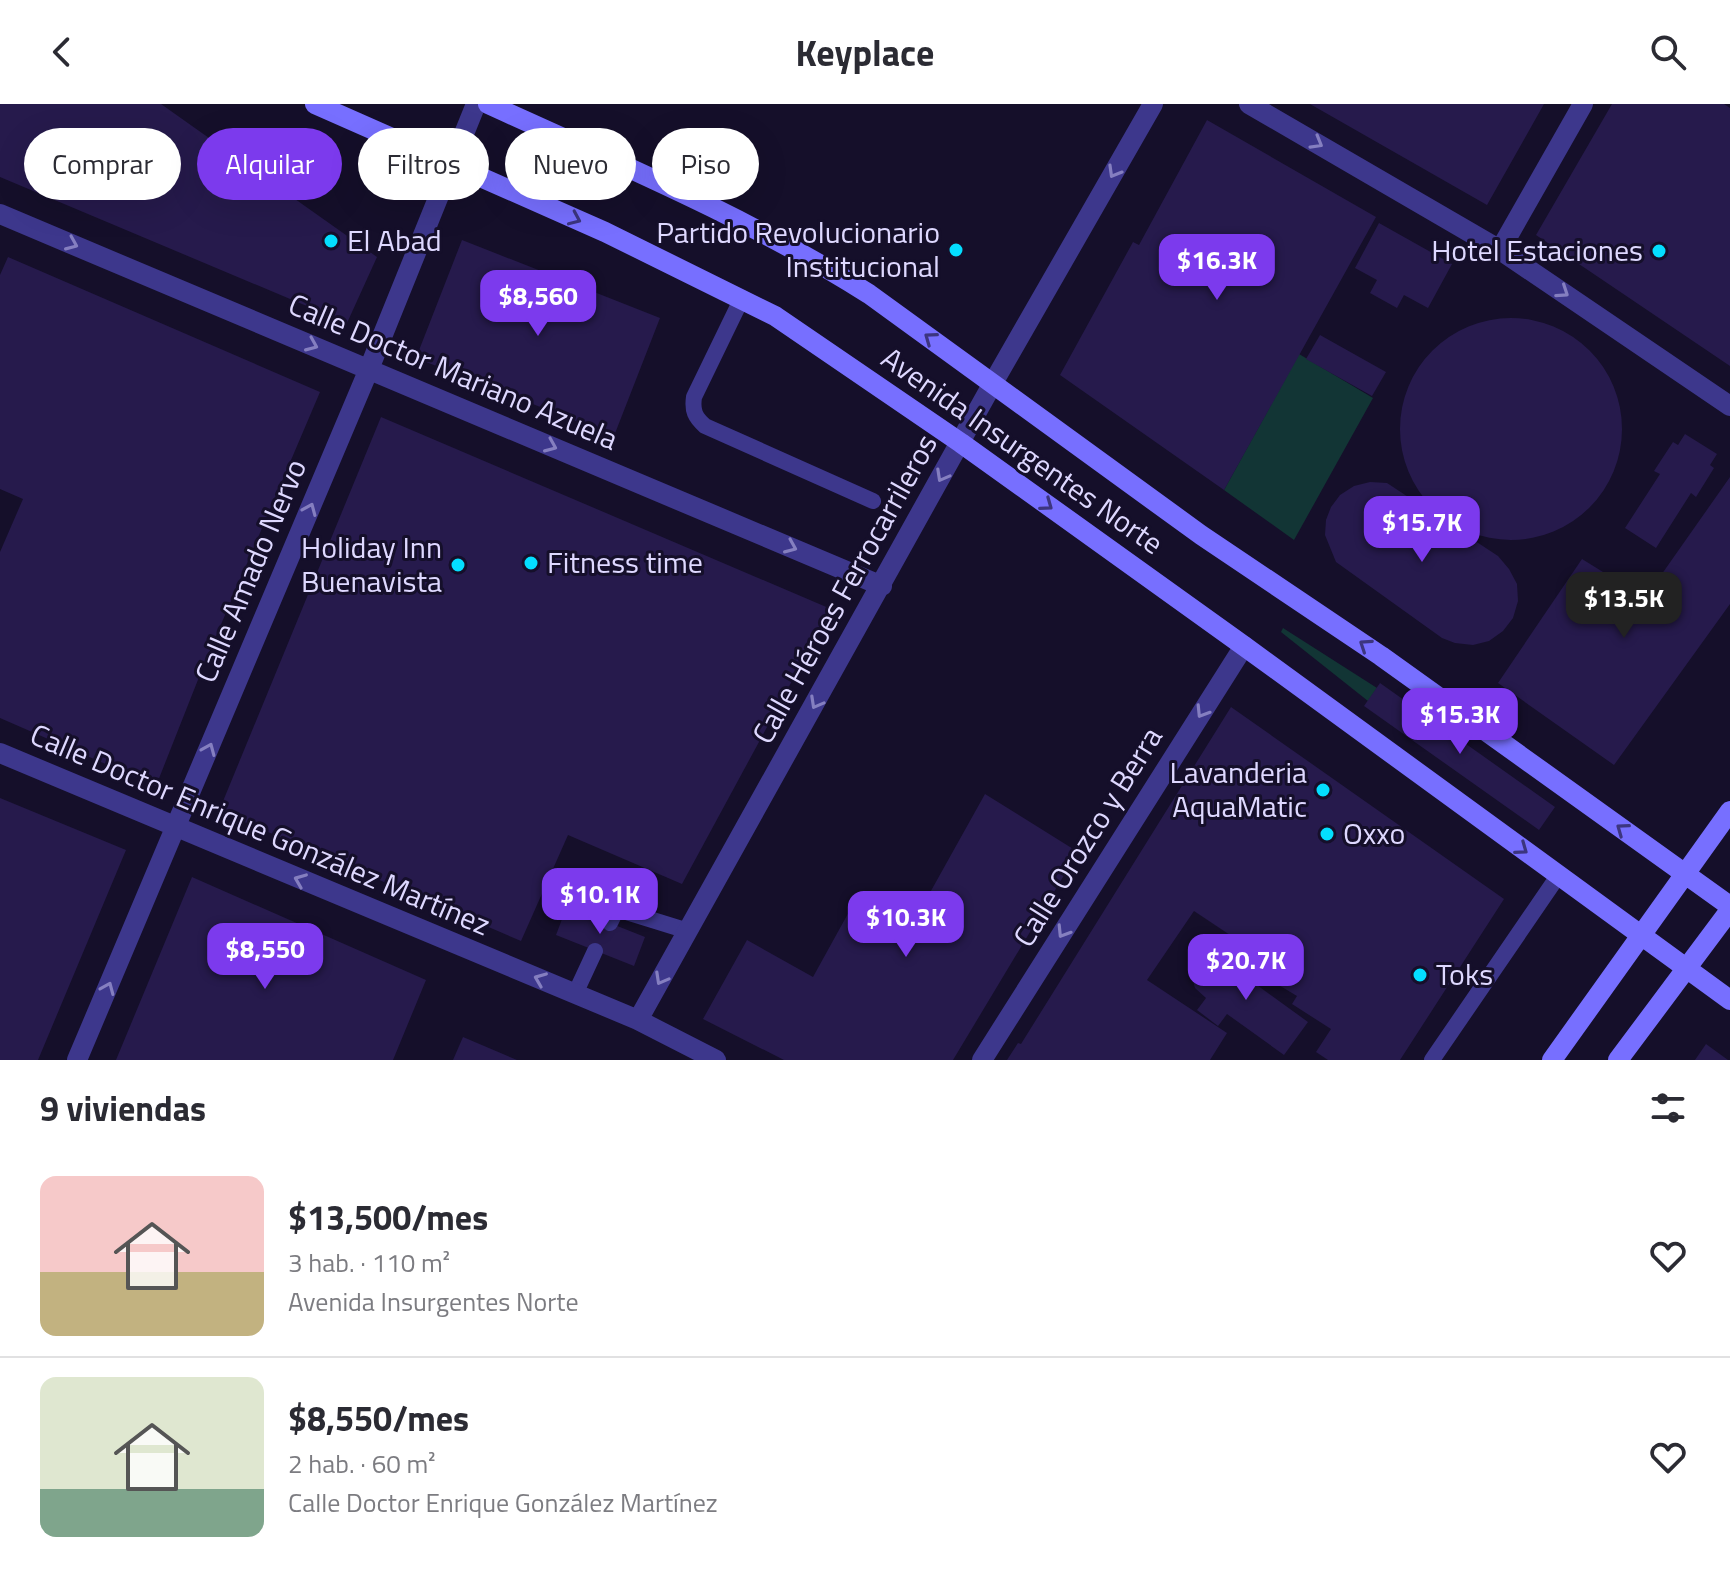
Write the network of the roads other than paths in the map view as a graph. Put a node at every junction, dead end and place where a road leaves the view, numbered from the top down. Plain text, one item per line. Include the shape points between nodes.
1 (315, 104) edge
2 (476, 104) edge
3 (488, 104) edge
4 (1153, 104) edge
5 (1249, 104) edge
6 (1583, 104) edge
7 (370, 128) edge
8 (466, 128) edge
9 (489, 181) edge
10 (437, 200) edge
11 (0, 214) edge
12 (1500, 250) junction
13 (742, 298) junction
14 (369, 369) junction
15 (993, 383) junction
16 (1730, 406) edge
17 (961, 443) junction
18 (873, 501) dead end
19 (882, 586) junction
20 (1244, 646) junction
21 (0, 753) edge
22 (1730, 811) edge
23 (176, 829) junction
24 (1686, 874) junction
25 (1558, 876) junction
26 (1730, 908) edge
27 (610, 923) dead end
28 (688, 931) junction
29 (1642, 936) junction
30 (595, 951) dead end
31 (1686, 969) junction
32 (575, 994) junction
33 (1730, 1000) edge
34 (638, 1020) junction
35 (77, 1060) edge
36 (716, 1060) edge
37 (982, 1060) edge
38 (1432, 1060) edge
39 (1552, 1060) edge
40 (1618, 1060) edge

1 - 7 main road, Avenida Insurgentes Norte
2 - 8 street, Calle Amado Nervo
15 -> 3 main road, Avenida Insurgentes Norte via 869,294 777,240
4 -> 15 street, Calle Héroes Ferrocarrileros
5 -> 12 street
6 - 12 street
9 -> 13 main road, Avenida Insurgentes Norte
10 - 14 street, Calle Amado Nervo
11 -> 14 street, Calle Doctor Mariano Azuela
12 -> 16 street
13 - 17 main road, Avenida Insurgentes Norte via 809,337
13 - 18 lane via 694,397 697,419
14 -> 19 street, Calle Doctor Mariano Azuela
23 -> 14 street, Calle Amado Nervo
15 - 17 street, Calle Héroes Ferrocarrileros
24 -> 15 main road, Avenida Insurgentes Norte
17 -> 19 street, Calle Héroes Ferrocarrileros
17 -> 20 main road, Avenida Insurgentes Norte
19 -> 28 street, Calle Héroes Ferrocarrileros
20 -> 25 main road, Avenida Insurgentes Norte
20 -> 37 street, Calle Orozco y Berra
21 - 23 street, Calle Doctor Enrique González Martínez
22 - 24 main road
32 -> 23 street, Calle Doctor Enrique González Martínez
35 -> 23 street, Calle Amado Nervo
24 - 26 main road, Avenida Insurgentes Norte
24 - 29 main road
25 - 29 main road, Avenida Insurgentes Norte
25 - 38 lane
26 - 31 main road
27 - 28 lane via 617,909
28 -> 34 street, Calle Héroes Ferrocarrileros
29 - 31 main road, Avenida Insurgentes Norte
29 - 39 main road
30 - 32 lane
31 - 33 main road, Avenida Insurgentes Norte
31 - 40 main road
32 - 34 street, Calle Doctor Enrique González Martínez
34 - 36 street, Calle Doctor Enrique González Martínez

